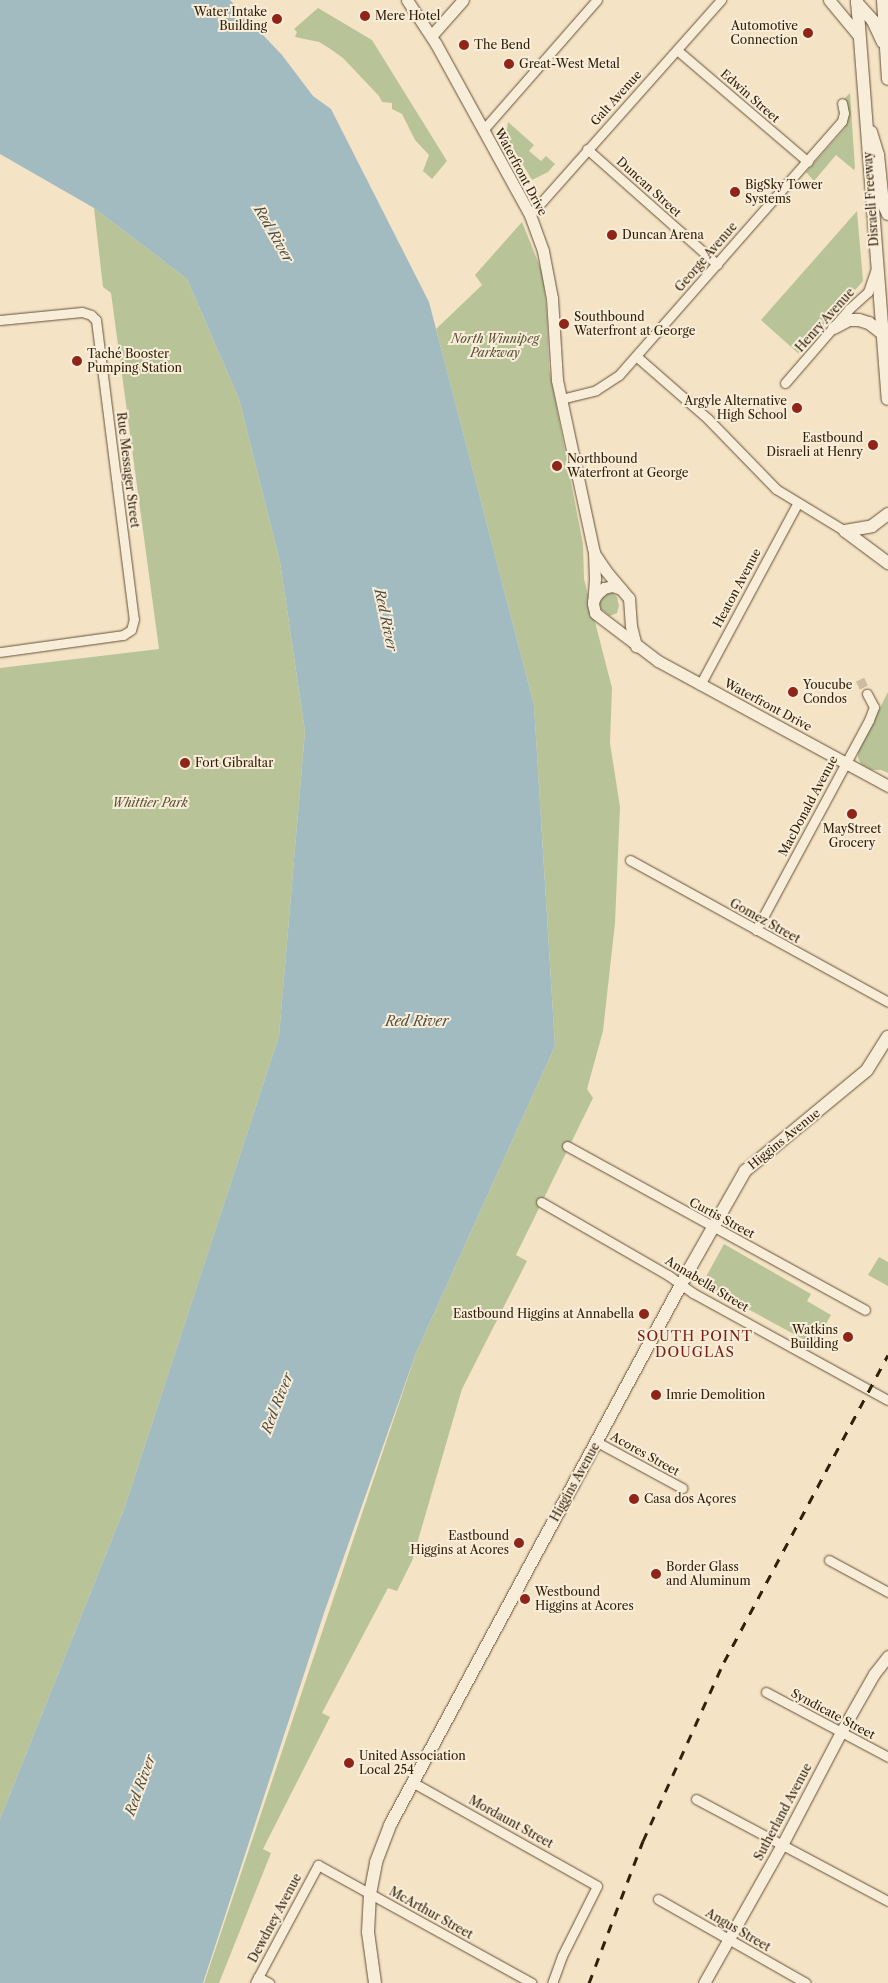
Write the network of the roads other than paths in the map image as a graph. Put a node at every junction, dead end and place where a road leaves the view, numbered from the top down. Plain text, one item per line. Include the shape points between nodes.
1 (407, 0) edge
2 (463, 0) edge
3 (597, 0) edge
4 (721, 0) edge
5 (829, 0) edge
6 (883, 0) edge
7 (855, 1) edge
8 (431, 36) junction
9 (859, 36) junction
10 (886, 46) junction
11 (677, 50) junction
12 (888, 79) edge
13 (842, 104) dead end
14 (865, 116) junction
15 (483, 130) junction
16 (587, 149) junction
17 (808, 162) junction
18 (888, 214) edge
19 (530, 215) junction
20 (717, 264) junction
21 (876, 269) junction
22 (0, 320) edge
23 (834, 328) junction
24 (883, 334) junction
25 (636, 356) junction
26 (786, 382) dead end
27 (561, 398) junction
28 (888, 399) edge
29 (797, 504) junction
30 (888, 514) edge
31 (845, 531) junction
32 (594, 552) junction
33 (888, 563) edge
34 (621, 589) junction
35 (594, 601) junction
36 (630, 609) junction
37 (603, 620) junction
38 (636, 646) junction
39 (0, 652) edge
40 (700, 685) junction
41 (867, 694) tunnel mouth
42 (846, 763) junction
43 (888, 786) edge
44 (630, 860) dead end
45 (756, 930) junction
46 (888, 1002) edge
47 (888, 1038) edge
48 (567, 1146) dead end
49 (541, 1202) dead end
50 (712, 1227) junction
51 (681, 1284) junction
52 (865, 1310) dead end
53 (888, 1400) edge
54 (597, 1442) junction
55 (682, 1488) dead end
56 (829, 1560) dead end
57 (888, 1592) edge
58 (888, 1656) edge
59 (766, 1692) dead end
60 (841, 1732) junction
61 (888, 1757) edge
62 (412, 1782) junction
63 (696, 1799) dead end
64 (782, 1843) junction
65 (318, 1865) joint
66 (370, 1894) junction
67 (658, 1899) dead end
68 (888, 1901) edge
69 (728, 1940) junction
70 (256, 1980) edge
71 (269, 1983) edge
72 (375, 1983) edge
73 (532, 1983) edge
74 (552, 1983) edge
75 (704, 1983) edge
76 (806, 1983) edge

1 - 8 street, Waterfront Drive
2 - 8 street
3 - 15 street
4 - 11 street, Galt Avenue
5 - 9 street
6 - 10 main road
7 - 9 main road, Disraeli Freeway
7 - 10 main road via 872,21
8 - 15 street, Waterfront Drive
9 - 14 main road, Disraeli Freeway
10 - 12 main road
11 - 16 street, Galt Avenue
11 - 17 street, Edwin Street
13 - 17 street, George Avenue via 842,121
14 - 18 main road via 878,155 883,203
14 - 21 main road, Disraeli Freeway
15 - 19 street, Waterfront Drive
16 - 19 street, Galt Avenue
16 - 20 street, Duncan Street
17 - 20 street, George Avenue
19 - 27 street, Waterfront Drive via 549,277 554,359
20 - 25 street, George Avenue
21 - 23 street, Henry Avenue via 868,292
21 - 24 main road, Disraeli Freeway
22 - 39 street, Rue Messager Street via 77,313 91,315 96,320 134,619 130,630 123,635
23 - 24 main road via 850,320 859,320
23 - 26 street, Henry Avenue
24 - 28 main road, Disraeli Freeway
25 - 27 street, George Avenue via 603,387
25 - 29 street via 708,419 776,489
27 - 32 street, Waterfront Drive
29 - 31 street
29 - 40 street, Heaton Avenue
30 - 31 main road via 872,526
31 - 33 main road
32 - 34 street, Waterfront Drive
32 - 35 street, Waterfront Drive
34 - 35 street via 613,586 604,588
34 - 36 street, Waterfront Drive via 629,598
35 - 37 street, Waterfront Drive via 595,613
36 - 37 street via 619,621 610,623
36 - 38 street, Waterfront Drive
37 - 38 street, Waterfront Drive
38 - 40 street, Waterfront Drive
40 - 42 street, Waterfront Drive
41 - 42 street, MacDonald Avenue via 874,707
42 - 43 street, Waterfront Drive
42 - 45 street, MacDonald Avenue
44 - 45 street, Gomez Street
45 - 46 street, Gomez Street
47 - 50 main road, Higgins Avenue via 867,1070 745,1171
48 - 50 street, Curtis Street
49 - 51 street, Annabella Street
50 - 51 main road, Higgins Avenue
50 - 52 street, Curtis Street
51 - 53 street, Annabella Street
51 - 54 main road, Higgins Avenue
54 - 55 street, Acores Street
54 - 62 main road, Higgins Avenue
56 - 57 street
58 - 60 street, Sutherland Avenue
59 - 60 street, Syndicate Street
60 - 61 street, Syndicate Street
60 - 64 street, Sutherland Avenue
62 - 66 main road, Higgins Avenue via 382,1843
62 - 74 street, Mordaunt Street via 597,1886
63 - 64 street
64 - 68 street
64 - 69 street, Sutherland Avenue
65 - 66 street, McArthur Street
65 - 70 street, Dewdney Avenue
66 - 72 main road, Higgins Avenue via 368,1932
66 - 73 street, McArthur Street
67 - 69 street, Angus Street
69 - 75 street, Sutherland Avenue
69 - 76 street, Angus Street
70 - 71 street

